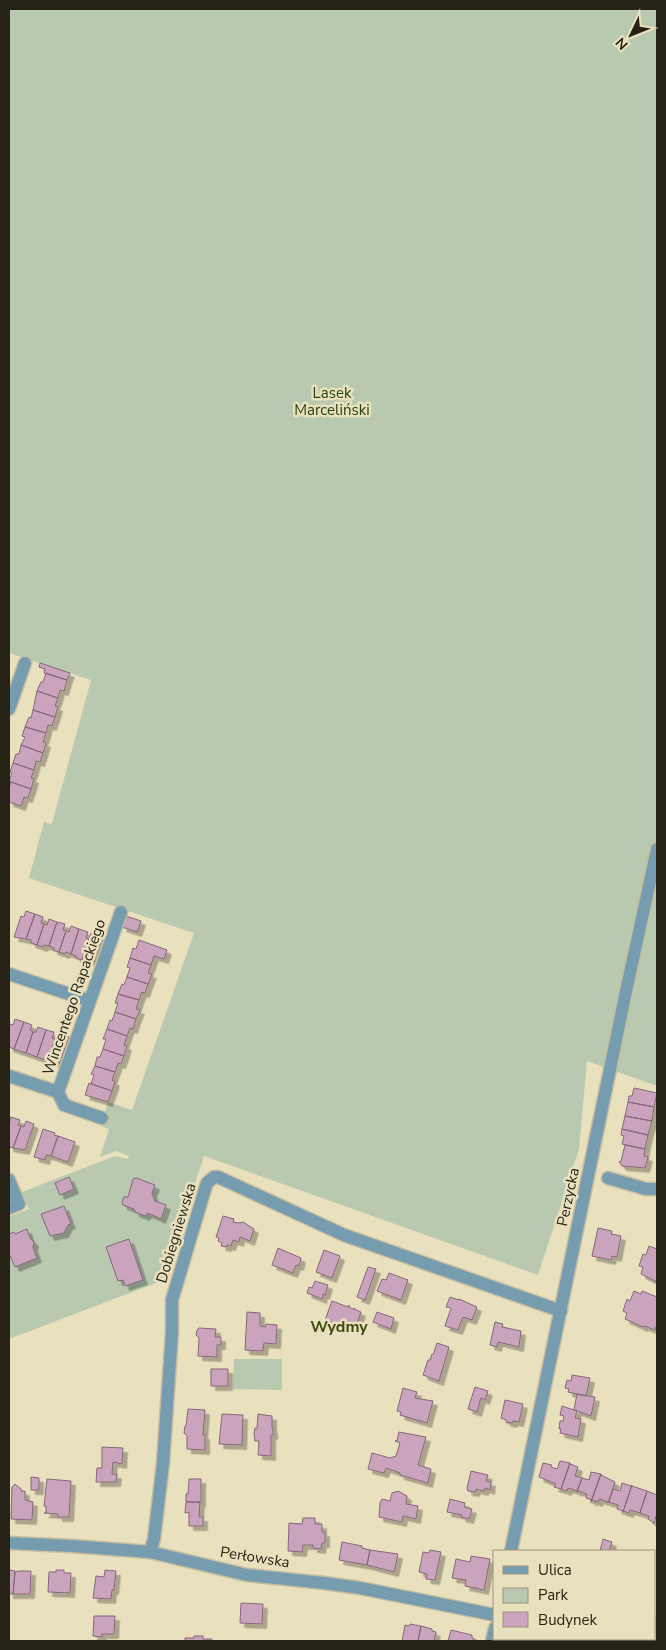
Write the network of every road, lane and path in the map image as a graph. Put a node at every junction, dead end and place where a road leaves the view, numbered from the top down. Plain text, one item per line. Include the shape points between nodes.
1 (25, 663) dead end
2 (9, 709) edge
3 (657, 849) edge
4 (121, 912) dead end
5 (9, 974) edge
6 (90, 1001) junction
7 (9, 1076) edge
8 (58, 1092) junction
9 (102, 1118) dead end
10 (608, 1178) dead end
11 (9, 1180) edge
12 (657, 1189) edge
13 (9, 1208) edge
14 (561, 1311) junction
15 (9, 1543) edge
16 (510, 1550) edge
17 (150, 1552) junction
18 (493, 1615) edge

1 - 2 street
3 - 14 street, Perzycka
4 - 6 street, Wincentego Rapackiego
5 - 6 street
6 - 8 street, Wincentego Rapackiego
7 - 8 street
8 - 9 street via 64,1105
10 - 12 street
11 - 13 street via 19,1204
14 - 16 street, Perzycka
14 - 17 street, Dobiegniewska via 344,1235 218,1177 210,1179 172,1300 163,1463
15 - 17 street, Perłowska
17 - 18 street, Perłowska via 247,1575 324,1582

